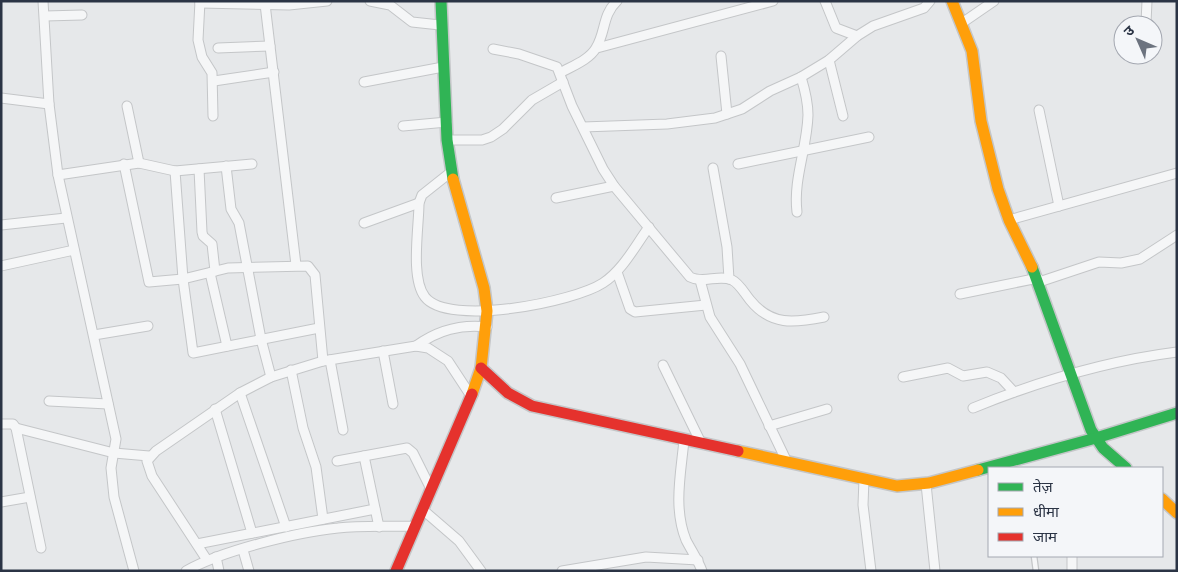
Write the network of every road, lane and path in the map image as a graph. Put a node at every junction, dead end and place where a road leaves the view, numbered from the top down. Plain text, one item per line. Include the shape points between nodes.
1 (43, 1) edge
2 (327, 1) edge
3 (370, 1) edge
4 (441, 1) edge
5 (617, 1) edge
6 (771, 1) edge
7 (825, 1) edge
8 (930, 1) edge
9 (952, 1) edge
10 (994, 1) edge
11 (1147, 1) edge
12 (200, 2) edge
13 (289, 3) edge
14 (265, 4) junction
15 (399, 6) edge
16 (1146, 15) edge
17 (45, 16) junction
18 (82, 16) dead end
19 (962, 23) junction
20 (440, 24) junction
21 (857, 36) junction
22 (270, 46) junction
23 (218, 48) dead end
24 (597, 48) junction
25 (493, 49) dead end
26 (721, 56) dead end
27 (829, 60) junction
28 (443, 67) junction
29 (274, 72) junction
30 (562, 77) junction
31 (801, 77) junction
32 (214, 81) junction
33 (364, 82) dead end
34 (1, 98) edge
35 (49, 104) junction
36 (127, 106) dead end
37 (1039, 110) dead end
38 (727, 114) junction
39 (213, 116) dead end
40 (843, 116) dead end
41 (447, 122) junction
42 (403, 126) dead end
43 (583, 127) junction
44 (869, 136) dead end
45 (447, 140) junction
46 (803, 152) junction
47 (138, 163) junction
48 (124, 164) junction
49 (252, 164) dead end
50 (738, 164) dead end
51 (226, 166) junction
52 (713, 168) dead end
53 (199, 169) junction
54 (171, 170) junction
55 (451, 172) junction
56 (1177, 173) edge
57 (58, 175) junction
58 (614, 186) junction
59 (556, 198) dead end
60 (419, 203) junction
61 (1059, 206) junction
62 (797, 212) dead end
63 (66, 218) junction
64 (1009, 220) junction
65 (364, 223) dead end
66 (1, 225) edge
67 (649, 227) junction
68 (1177, 235) edge
69 (74, 250) junction
70 (296, 265) junction
71 (1, 266) edge
72 (246, 267) junction
73 (212, 272) junction
74 (617, 272) junction
75 (183, 279) junction
76 (729, 279) junction
77 (700, 280) junction
78 (1038, 280) junction
79 (960, 294) dead end
80 (706, 305) junction
81 (487, 311) junction
82 (824, 317) dead end
83 (148, 326) dead end
84 (487, 327) junction
85 (319, 328) junction
86 (94, 335) junction
87 (261, 339) junction
88 (227, 346) junction
89 (416, 346) junction
90 (383, 351) junction
91 (1177, 352) edge
92 (327, 360) junction
93 (663, 364) dead end
94 (481, 368) junction
95 (291, 370) junction
96 (1070, 373) junction
97 (271, 377) junction
98 (903, 377) dead end
99 (1014, 392) junction
100 (240, 393) junction
101 (471, 396) junction
102 (49, 401) dead end
103 (108, 404) junction
104 (392, 404) dead end
105 (973, 408) dead end
106 (214, 409) junction
107 (827, 409) dead end
108 (1177, 413) edge
109 (1, 424) edge
110 (770, 426) junction
111 (16, 428) junction
112 (342, 430) dead end
113 (1096, 438) junction
114 (684, 440) junction
115 (701, 443) junction
116 (114, 453) junction
117 (149, 456) junction
118 (364, 456) junction
119 (337, 461) dead end
120 (787, 462) junction
121 (1018, 464) edge
122 (1004, 467) edge
123 (1125, 467) edge
124 (988, 471) edge
125 (864, 479) junction
126 (926, 484) junction
127 (431, 489) junction
128 (30, 497) junction
129 (1163, 500) edge
130 (1, 502) edge
131 (375, 509) junction
132 (422, 509) junction
133 (1177, 513) edge
134 (323, 519) junction
135 (415, 526) junction
136 (286, 527) junction
137 (378, 527) junction
138 (252, 533) junction
139 (197, 544) junction
140 (41, 548) dead end
141 (243, 550) junction
142 (1034, 557) edge
143 (1072, 557) edge
144 (212, 559) junction
145 (698, 560) junction
146 (588, 570) edge
147 (134, 571) edge
148 (186, 571) edge
149 (219, 571) edge
150 (249, 571) edge
151 (396, 571) edge
152 (481, 571) edge
153 (562, 571) edge
154 (702, 571) edge
155 (871, 571) edge
156 (936, 571) edge
157 (1036, 571) edge
158 (1072, 571) edge

1 - 17 street
2 - 13 street
3 - 15 street
4 - 20 street
5 - 24 street via 605,18
6 - 24 street
7 - 21 street via 836,28
8 - 21 street via 924,8 873,26
9 - 19 street
10 - 19 street
11 - 16 street
12 - 14 street
12 - 32 street via 199,50
13 - 14 street
14 - 22 street
15 - 20 street via 412,22
17 - 18 street
17 - 35 street
19 - 64 street via 972,51 990,162
20 - 28 street
21 - 27 street
22 - 23 street
22 - 29 street
24 - 30 street
25 - 30 street via 553,65
26 - 38 street
27 - 31 street
27 - 40 street
28 - 33 street
28 - 41 street
29 - 32 street
29 - 70 street
30 - 43 street
30 - 45 street via 490,137
31 - 38 street
31 - 46 street via 808,117
32 - 39 street
34 - 35 street
35 - 57 street
36 - 47 street
37 - 61 street
38 - 43 street via 666,124
41 - 42 street
41 - 45 street
43 - 58 street
44 - 46 street
45 - 55 street
46 - 50 street
46 - 62 street via 796,183
47 - 48 street
47 - 54 street
48 - 57 street
48 - 75 street via 147,279 154,283
49 - 51 street
51 - 53 street
51 - 72 street via 231,209 239,223
52 - 76 street via 727,247
53 - 54 street
53 - 73 street via 202,232 212,244
54 - 75 street
55 - 60 street via 422,195
55 - 81 street via 482,280
56 - 61 street
57 - 63 street
58 - 59 street
58 - 67 street
60 - 65 street
60 - 81 street via 417,278 425,298 442,309
61 - 64 street
63 - 66 street
63 - 69 street
64 - 78 street
67 - 74 street
67 - 77 street via 690,277
68 - 78 street via 1140,259 1098,262
69 - 71 street
69 - 86 street
70 - 72 street
70 - 85 street via 308,266 315,275
72 - 73 street
72 - 87 street
73 - 75 street
73 - 88 street
74 - 80 street via 630,309 636,312
74 - 81 street via 602,284 579,294 540,304
75 - 88 street via 193,353
76 - 77 street
76 - 82 street via 735,281 758,310 767,316 799,322
77 - 80 street
78 - 79 street
78 - 96 street
80 - 110 street via 710,318 740,364
81 - 84 street
83 - 86 street
84 - 89 street via 449,328
84 - 94 street
85 - 87 street
85 - 92 street
86 - 103 street
87 - 88 street
87 - 97 street
89 - 90 street
89 - 101 street via 437,352 448,361
90 - 92 street
90 - 104 street
91 - 96 street
92 - 95 street
92 - 112 street
93 - 115 street
94 - 101 street
94 - 114 street via 508,393 532,406
95 - 97 street
95 - 134 street via 303,428 316,466
96 - 99 street
96 - 113 street
97 - 100 street
98 - 99 street via 948,368 963,376 987,372 1001,378
99 - 105 street
100 - 106 street
100 - 136 street
101 - 127 street
102 - 103 street
103 - 116 street via 116,439
106 - 117 street
106 - 138 street
107 - 110 street
108 - 113 street
109 - 111 street via 13,424
110 - 120 street
111 - 116 street
111 - 128 street
113 - 121 street
113 - 123 street
114 - 115 street
114 - 145 street via 678,502 686,540
115 - 120 street
116 - 117 street
116 - 147 street via 111,468 114,497
117 - 139 street via 149,469
118 - 119 street
118 - 127 street via 407,448 413,453
118 - 131 street
120 - 125 street
121 - 122 street
124 - 126 street
125 - 126 street via 897,486
125 - 155 street via 863,506
126 - 156 street
127 - 132 street
128 - 130 street
128 - 140 street
129 - 133 street
131 - 134 street
131 - 137 street
132 - 135 street
132 - 152 street via 459,541
134 - 136 street
135 - 137 street
135 - 151 street
136 - 138 street
137 - 141 street via 324,530
138 - 139 street
139 - 144 street
141 - 144 street
141 - 150 street
142 - 157 lane
143 - 158 street
144 - 148 street
144 - 149 street
145 - 146 street via 646,557
145 - 154 street
146 - 153 street

